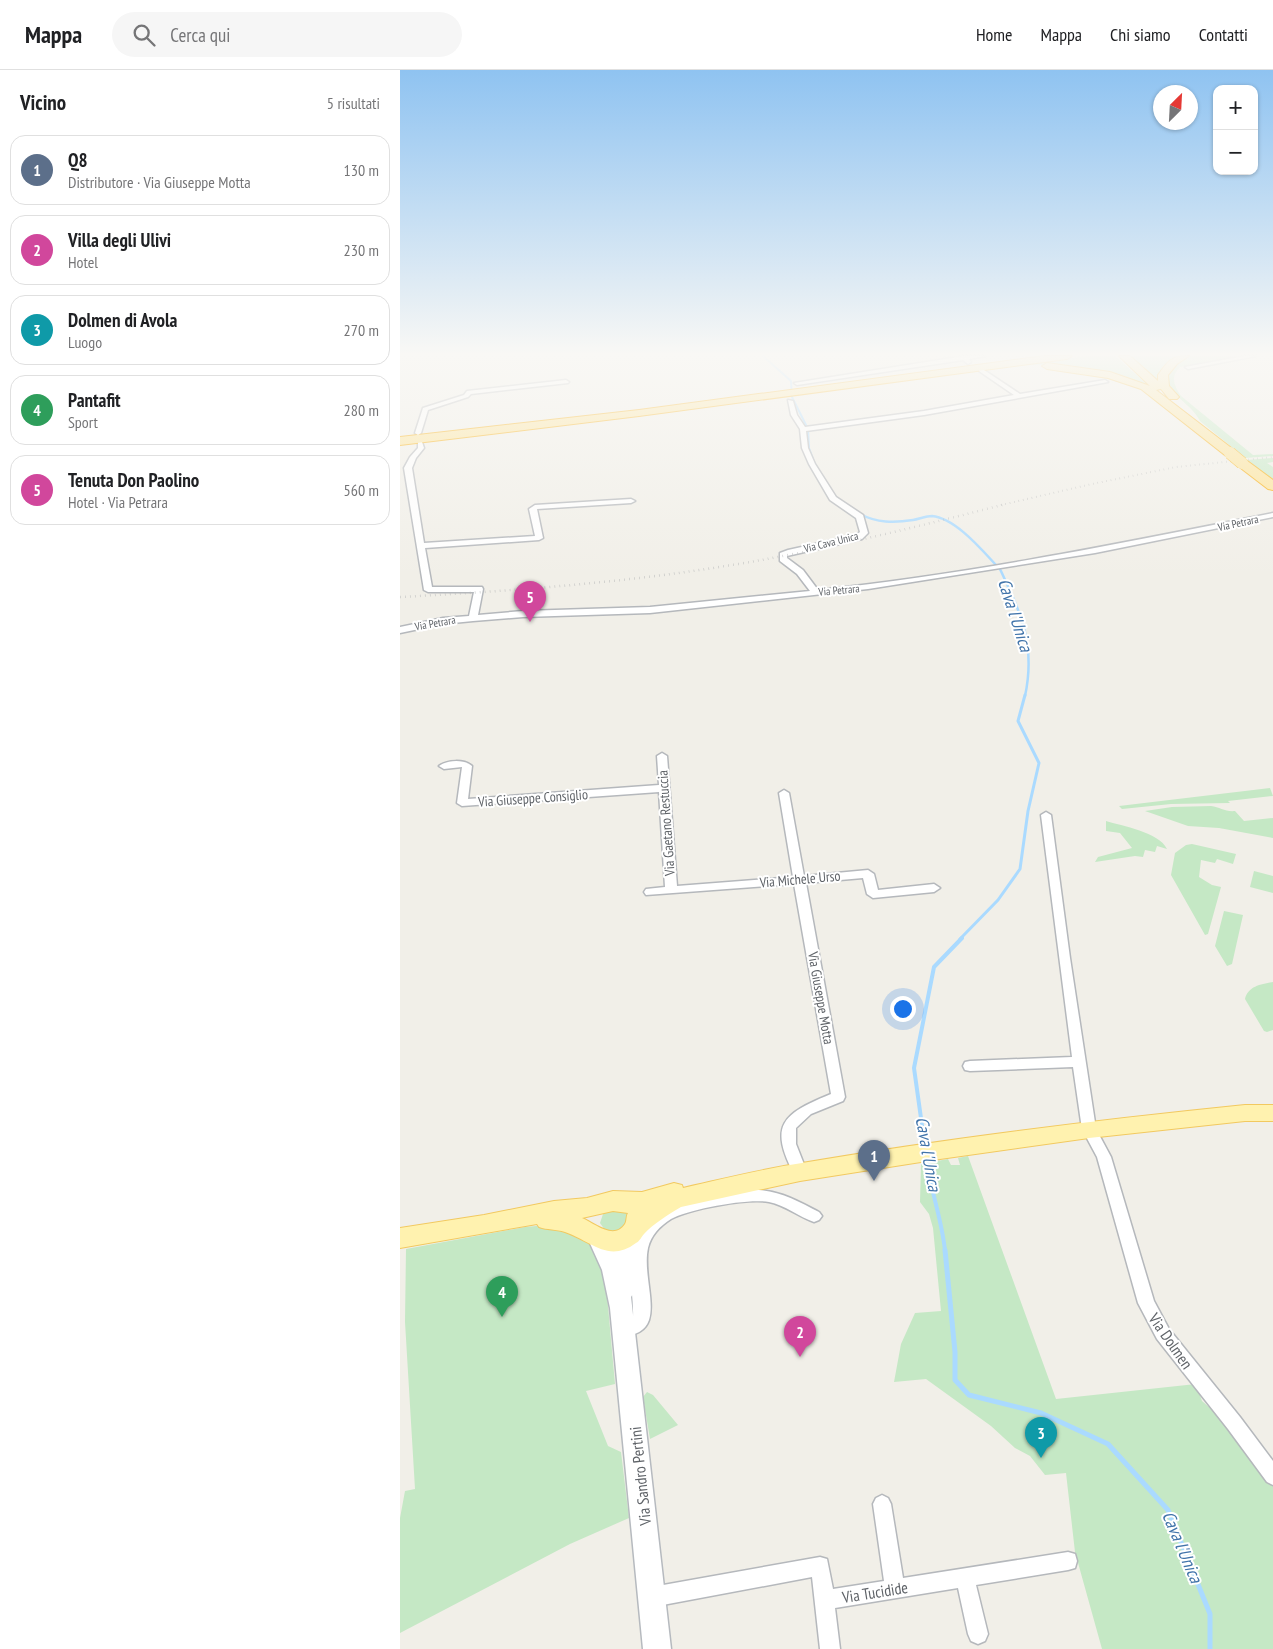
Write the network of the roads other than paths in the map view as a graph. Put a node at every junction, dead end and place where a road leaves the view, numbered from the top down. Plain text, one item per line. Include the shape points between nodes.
1 (803, 429) edge
2 (419, 430) edge
3 (499, 430) edge
4 (1203, 430) edge
5 (418, 433) dead end
6 (400, 440) edge
7 (420, 443) dead end
8 (1273, 486) edge
9 (631, 501) dead end
10 (1273, 515) edge
11 (420, 546) junction
12 (815, 592) junction
13 (473, 618) junction
14 (400, 630) edge
15 (662, 756) dead end
16 (444, 766) dead end
17 (664, 788) junction
18 (784, 793) dead end
19 (1046, 814) dead end
20 (800, 879) junction
21 (934, 888) dead end
22 (671, 890) junction
23 (650, 892) dead end
24 (1080, 1062) junction
25 (970, 1066) dead end
26 (1273, 1107) edge
27 (1246, 1113) junction
28 (1273, 1113) edge
29 (1089, 1129) junction
30 (800, 1172) junction
31 (719, 1189) junction
32 (605, 1203) junction
33 (628, 1203) junction
34 (814, 1216) dead end
35 (484, 1225) junction
36 (636, 1228) junction
37 (596, 1237) junction
38 (400, 1238) edge
39 (622, 1304) junction
40 (625, 1330) junction
41 (1273, 1476) edge
42 (882, 1504) dead end
43 (1068, 1561) dead end
44 (965, 1578) junction
45 (895, 1589) junction
46 (652, 1597) junction
47 (825, 1600) junction
48 (978, 1634) dead end
49 (657, 1649) edge
50 (830, 1649) edge

1 - 12 street, Via Cava Unica via 805,448 812,464 833,498 860,517 864,533 859,537 783,555 783,559 800,572
2 - 5 street
3 - 6 highway
4 - 8 highway, bridge
7 - 11 street via 421,448 408,468
9 - 11 street via 535,508 539,538
10 - 12 street, Via Petrara via 1056,557 868,587
11 - 13 street via 428,590 478,589
12 - 13 street, Via Petrara via 650,610
13 - 14 street, Via Petrara
15 - 17 street, Via Gaetano Restuccia
16 - 17 street, Via Giuseppe Consiglio via 467,766 462,803
17 - 22 street, Via Gaetano Restuccia
18 - 20 street, Via Giuseppe Motta
19 - 24 street
20 - 21 street, Via Michele Urso via 868,874 873,894
20 - 22 street, Via Michele Urso
20 - 30 street, Via Giuseppe Motta via 838,1097 797,1116 790,1124 788,1134
22 - 23 street, Via Michele Urso
24 - 25 street
24 - 29 street
26 - 27 main road
27 - 28 main road
27 - 29 main road
29 - 30 main road
29 - 41 street, Via Dolmen via 1104,1157 1146,1304 1163,1334
30 - 31 main road
31 - 33 main road via 681,1190
31 - 36 main road via 676,1199
32 - 33 main road
32 - 35 main road
32 - 37 main road via 597,1208 589,1221
33 - 36 main road via 638,1216
34 - 40 street via 782,1200 757,1195 681,1208 667,1214 653,1223 644,1235 637,1267 641,1319 636,1326
35 - 37 main road via 557,1220
35 - 38 main road
36 - 37 main road via 630,1235 614,1242
36 - 39 street via 625,1262
37 - 39 street via 610,1261
39 - 40 street, Via Sandro Pertini
40 - 46 street, Via Sandro Pertini
42 - 45 street
43 - 44 street, Via Tucidide
44 - 45 street, Via Tucidide
44 - 48 street
45 - 47 street, Via Tucidide
46 - 47 street, Via Tucidide via 820,1566
46 - 49 street, Via Sandro Pertini
47 - 50 street

